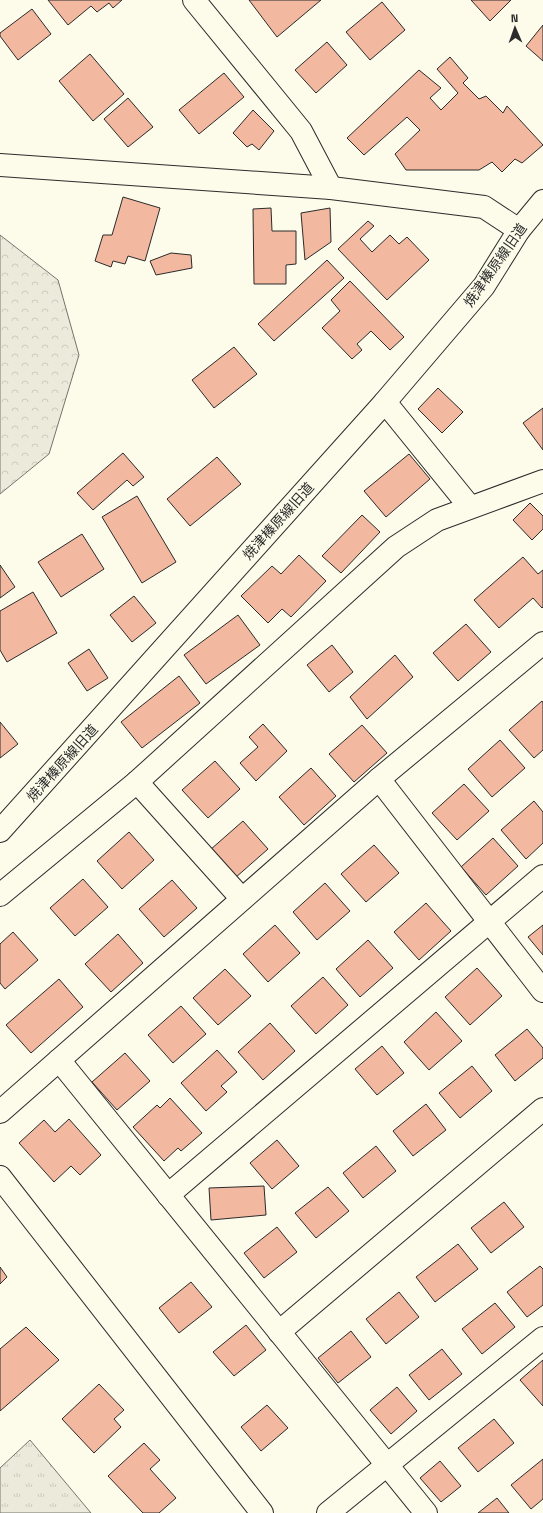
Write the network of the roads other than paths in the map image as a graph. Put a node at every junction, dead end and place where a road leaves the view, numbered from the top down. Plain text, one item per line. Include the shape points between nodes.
1 (194, 0) edge
2 (0, 165) edge
3 (330, 188) junction
4 (543, 201) edge
5 (519, 230) junction
6 (385, 402) junction
7 (543, 481) edge
8 (470, 507) junction
9 (543, 643) edge
10 (379, 779) junction
11 (137, 782) junction
12 (0, 831) edge
13 (543, 876) edge
14 (0, 895) edge
15 (242, 899) junction
16 (490, 922) junction
17 (543, 991) edge
18 (59, 1060) junction
19 (543, 1109) edge
20 (0, 1112) edge
21 (0, 1177) edge
22 (168, 1195) junction
23 (279, 1332) junction
24 (543, 1338) edge
25 (387, 1466) junction
26 (262, 1513) edge
27 (328, 1513) edge
28 (426, 1513) edge

1 - 3 street via 301,130
2 - 3 street
3 - 5 street via 484,207
4 - 5 street, 焼津榛原線旧道
5 - 6 street, 焼津榛原線旧道 via 484,286
6 - 8 street
6 - 12 street, 焼津榛原線旧道
7 - 8 street
8 - 11 street via 437,520 396,547
9 - 10 street
10 - 15 street
10 - 16 street
11 - 14 street
11 - 15 street
13 - 16 street
15 - 18 street
16 - 17 street
16 - 22 street
18 - 20 street
18 - 22 street
19 - 23 street
21 - 26 street
22 - 23 street
23 - 25 street
24 - 25 street
25 - 27 street
25 - 28 street

